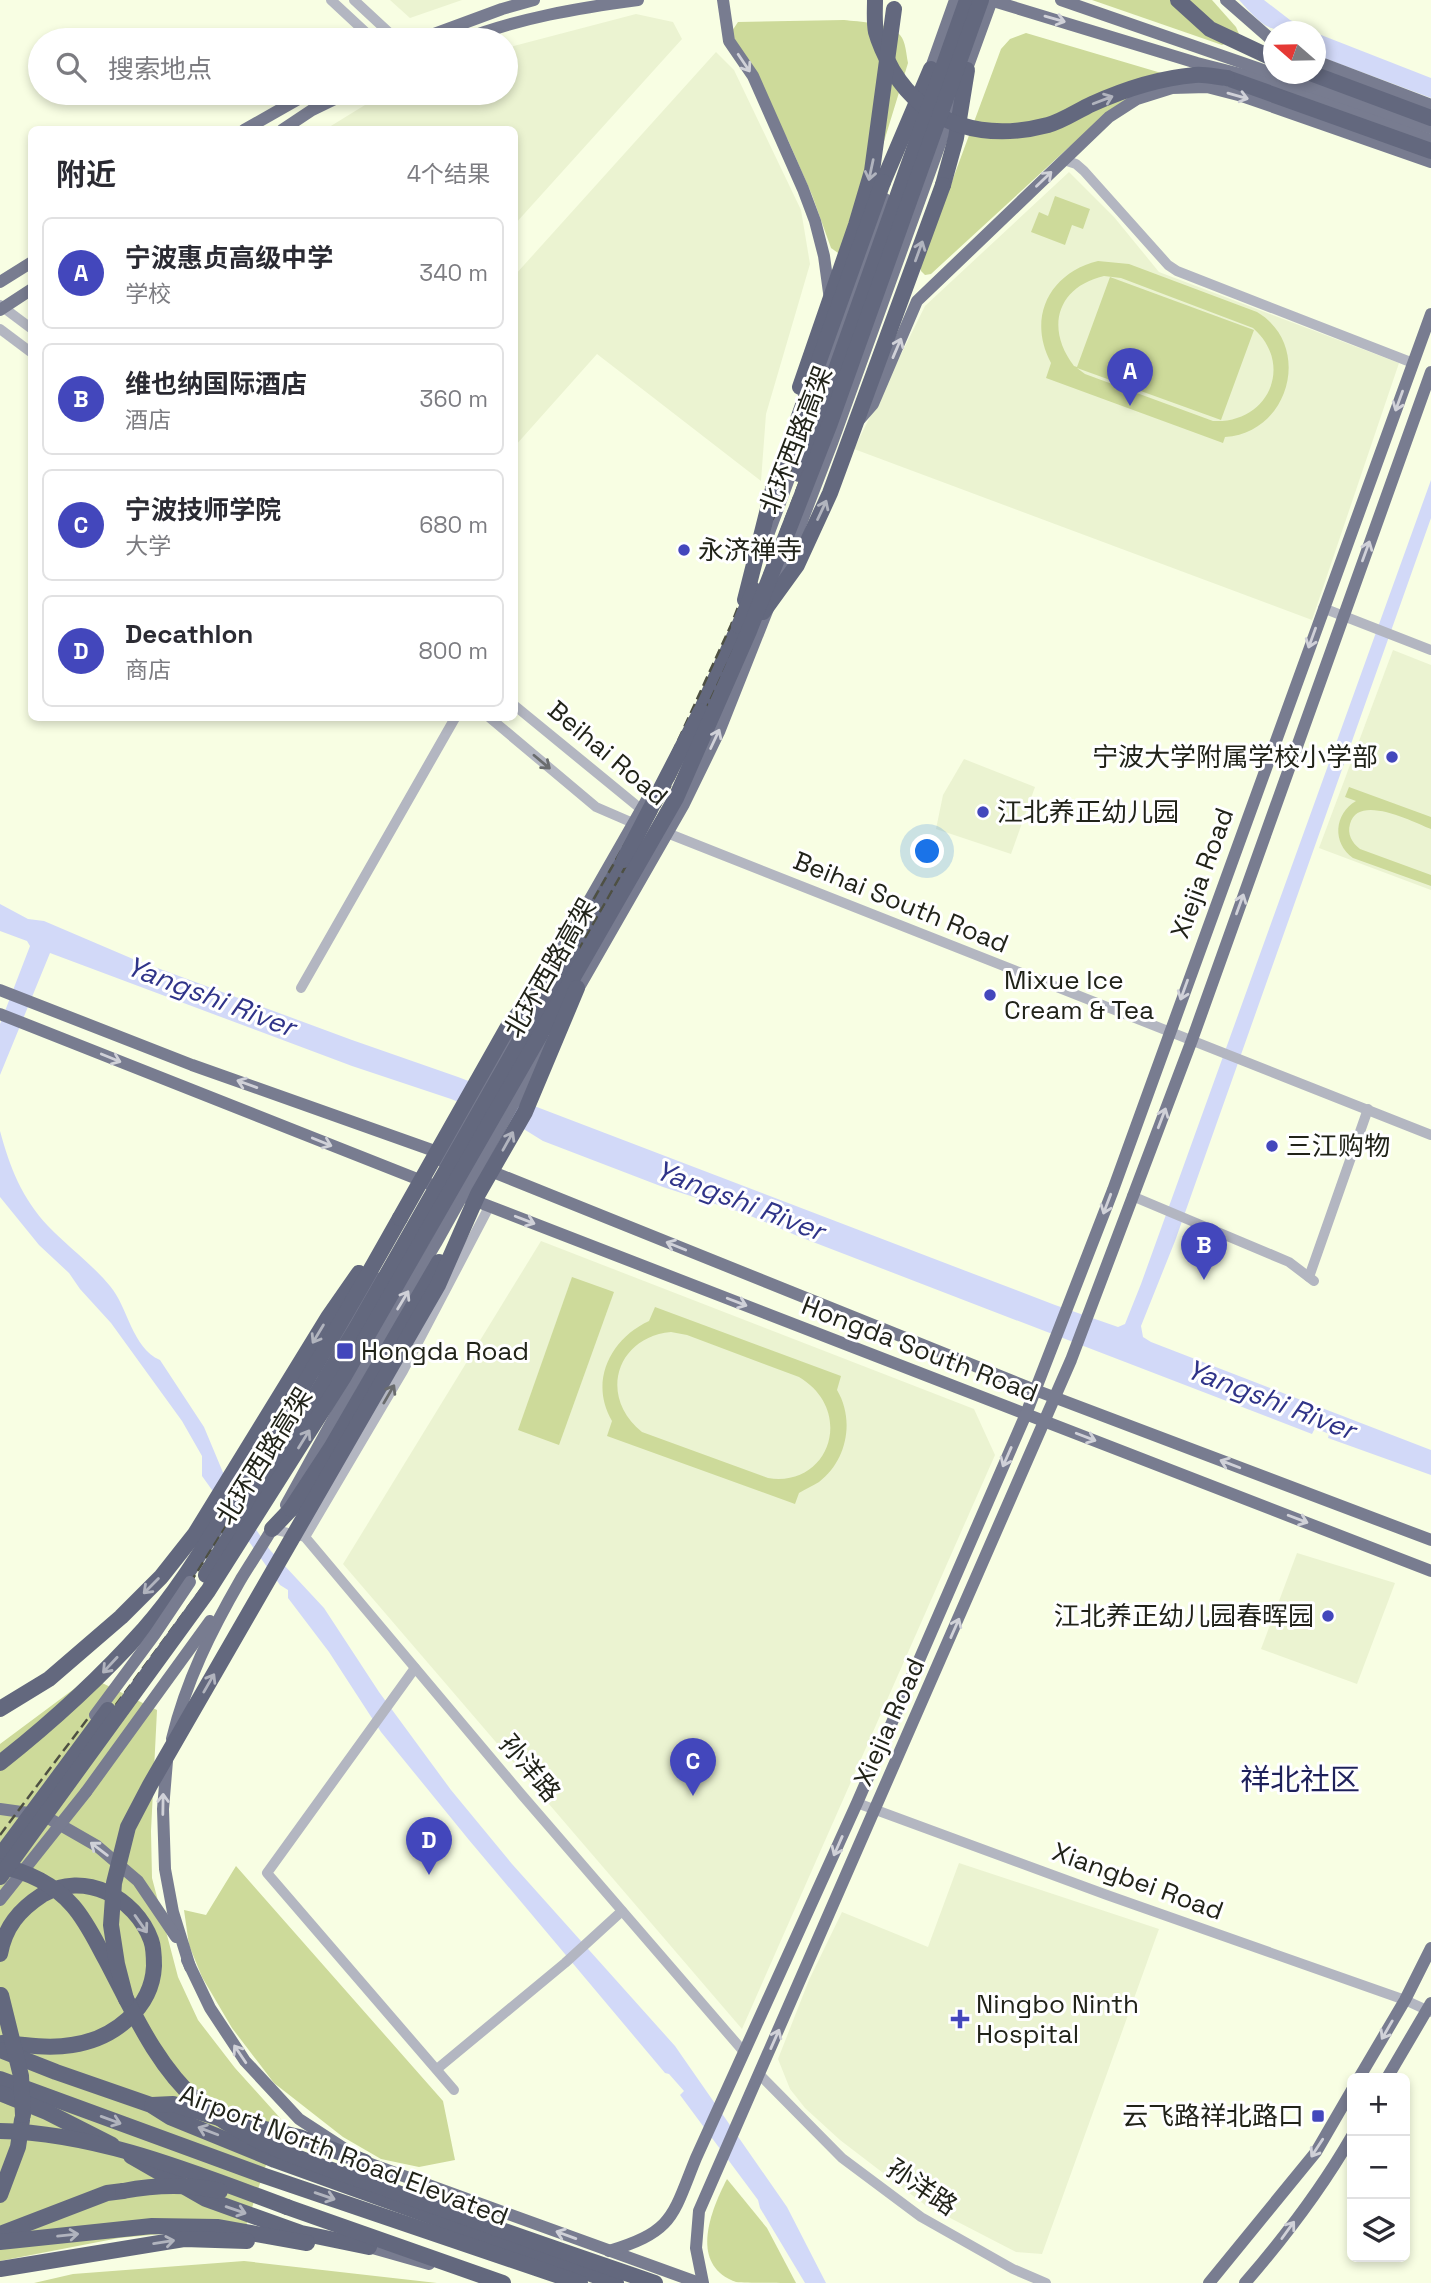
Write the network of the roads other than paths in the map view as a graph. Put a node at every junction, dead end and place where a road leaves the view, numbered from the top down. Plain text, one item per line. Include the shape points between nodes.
1 (331, 0) edge
2 (354, 0) edge
3 (534, 0) edge
4 (638, 0) edge
5 (723, 0) edge
6 (875, 0) edge
7 (896, 0) edge
8 (955, 0) edge
9 (968, 0) edge
10 (981, 0) edge
11 (991, 0) edge
12 (1061, 0) edge
13 (1178, 0) edge
14 (1226, 0) edge
15 (361, 28) edge
16 (384, 28) edge
17 (449, 28) edge
18 (499, 28) edge
19 (1263, 32) edge
20 (1263, 54) edge
21 (1326, 65) edge
22 (930, 69) junction
23 (967, 69) junction
24 (1326, 79) edge
25 (1431, 104) edge
26 (288, 105) edge
27 (322, 105) edge
28 (1431, 118) edge
29 (251, 126) edge
30 (288, 126) edge
31 (1431, 128) edge
32 (1431, 140) edge
33 (1431, 151) edge
34 (1064, 160) junction
35 (1431, 162) edge
36 (28, 264) edge
37 (0, 282) edge
38 (28, 291) edge
39 (1, 307) edge
40 (1431, 314) edge
41 (28, 326) edge
42 (0, 329) edge
43 (835, 342) junction
44 (28, 349) edge
45 (1413, 363) junction
46 (1431, 372) edge
47 (832, 443) junction
48 (786, 454) junction
49 (1323, 608) junction
50 (1348, 617) junction
51 (744, 628) junction
52 (1431, 650) edge
53 (518, 708) edge
54 (453, 721) edge
55 (494, 721) edge
56 (642, 808) junction
57 (633, 825) junction
58 (667, 833) junction
59 (600, 930) junction
60 (572, 949) junction
61 (301, 988) dead end
62 (0, 990) edge
63 (0, 1014) edge
64 (1169, 1031) junction
65 (1195, 1042) junction
66 (1368, 1109) junction
67 (1431, 1135) edge
68 (446, 1155) junction
69 (478, 1166) junction
70 (430, 1185) junction
71 (1137, 1198) junction
72 (477, 1199) junction
73 (400, 1218) junction
74 (1035, 1390) junction
75 (1055, 1398) junction
76 (1026, 1414) junction
77 (1046, 1422) junction
78 (272, 1530) junction
79 (305, 1537) junction
80 (1431, 1541) edge
81 (1431, 1571) edge
82 (241, 1578) junction
83 (415, 1668) junction
84 (2, 1709) edge
85 (0, 1763) edge
86 (857, 1803) junction
87 (0, 1809) edge
88 (875, 1810) junction
89 (0, 1843) edge
90 (0, 1856) edge
91 (0, 1866) edge
92 (0, 1877) edge
93 (0, 1900) edge
94 (622, 1911) junction
95 (1431, 1948) edge
96 (0, 1954) edge
97 (190, 1967) junction
98 (0, 1986) edge
99 (127, 1999) junction
100 (1405, 2000) junction
101 (1430, 2007) edge
102 (0, 2043) edge
103 (0, 2050) edge
104 (744, 2052) junction
105 (437, 2069) junction
106 (1362, 2073) edge
107 (1390, 2073) edge
108 (759, 2074) junction
109 (0, 2078) edge
110 (454, 2090) dead end
111 (0, 2093) edge
112 (1347, 2099) edge
113 (151, 2105) junction
114 (0, 2131) edge
115 (1347, 2144) edge
116 (365, 2162) junction
117 (0, 2195) edge
118 (287, 2207) junction
119 (0, 2234) edge
120 (0, 2242) edge
121 (306, 2243) junction
122 (369, 2247) junction
123 (609, 2251) junction
124 (0, 2269) edge
125 (482, 2283) edge
126 (503, 2283) edge
127 (580, 2283) edge
128 (616, 2283) edge
129 (655, 2283) edge
130 (701, 2283) edge
131 (1046, 2283) edge
132 (1209, 2283) edge
133 (1245, 2283) edge

1 - 15 street
2 - 16 street
3 - 17 main road
4 - 18 main road via 579,8
5 -> 43 main road via 729,41 753,76 815,221
6 -> 33 highway, bridge via 882,52 909,95 934,114 986,131 1051,124 1131,89 1196,75 1227,78
7 -> 48 highway, bridge via 872,172 799,391
8 - 22 main road
9 - 51 highway, 北环西路高架, bridge
10 - 51 highway, 北环西路高架, bridge via 830,422
11 - 23 main road
11 -> 32 main road via 1256,78
12 - 31 main road
13 - 20 highway via 1210,29
14 - 19 main road
21 - 25 main road
22 - 43 main road
22 - 48 highway, bridge via 883,182
23 - 47 main road
51 -> 23 highway, bridge via 797,565 830,493 943,185 957,138
24 - 28 highway
26 - 29 main road
27 - 30 main road
34 -> 35 main road via 1109,117 1138,99 1172,88 1206,87
34 - 45 street via 1084,171 1177,271
47 -> 34 main road via 873,404 917,301
36 - 37 main road
38 - 39 main road
39 - 41 street
40 - 45 main road, Xiejia Road
42 - 44 street
43 - 56 main road via 802,443 736,614 672,756
45 -> 49 main road, Xiejia Road
50 -> 46 main road, Xiejia Road
58 -> 47 main road via 719,732
48 - 51 highway, bridge via 758,545
49 - 50 street
49 -> 64 main road, Xiejia Road
50 - 52 street
65 -> 50 main road, Xiejia Road
51 - 59 highway, 北环西路高架, bridge via 676,798
51 - 60 highway, 北环西路高架, bridge via 677,761
53 - 56 street, Beihai Road
54 - 61 street
55 -> 57 street, Beihai Road via 596,807
56 - 57 main road
56 - 58 street, Beihai Road
57 - 58 street, Beihai Road
57 - 68 main road
58 - 64 street, Beihai South Road
58 - 69 main road
72 -> 59 highway, bridge via 525,1112
92 -> 59 highway, 北环西路高架, bridge via 208,1591 343,1378
60 - 73 highway, bridge via 509,1025
60 - 90 highway, 北环西路高架, bridge via 356,1329 199,1586
68 -> 62 main road, Hongda South Road via 192,1065
63 -> 70 main road, Hongda South Road
64 - 65 street, Beihai South Road
64 -> 74 main road, Xiejia Road
65 - 66 street, Beihai South Road
71 -> 65 main road, Xiejia Road
66 - 67 street, Beihai South Road
66 - 71 street via 1312,1279 1289,1262
68 - 69 main road, Hongda South Road
68 - 70 main road
69 - 72 main road
74 -> 69 main road, Hongda South Road
70 - 72 main road, Hongda South Road
70 - 89 main road, bridge via 275,1449 155,1634
71 - 75 main road, Xiejia Road
72 -> 76 main road, Hongda South Road
78 -> 72 main road via 351,1387
72 - 78 highway, bridge via 331,1448
79 -> 72 street via 403,1371
99 -> 72 highway, bridge via 111,1925 114,1883 128,1827 432,1296
73 -> 84 highway via 329,1316 195,1534 161,1577 49,1679
73 -> 85 highway via 247,1480 146,1627 90,1687
74 - 75 main road, Hongda South Road
74 - 76 main road, Xiejia Road
75 - 77 main road, Xiejia Road
80 -> 75 main road, Hongda South Road
76 - 77 main road, Hongda South Road
76 -> 86 main road, Xiejia Road
77 -> 81 main road, Hongda South Road
88 -> 77 main road, Xiejia Road
78 - 79 street
78 - 82 main road
79 - 83 street, 孙洋路
82 - 93 main road, bridge via 86,1792
97 -> 82 main road via 165,1869 165,1767 187,1685
83 - 94 street, 孙洋路
83 - 105 street via 267,1873
86 - 88 street, Xiangbei Road
86 -> 104 main road, Xiejia Road
97 -> 87 main road via 173,1932 138,1881 97,1846 43,1815
88 - 100 street, Xiangbei Road
108 -> 88 main road, Xiejia Road
91 - 99 highway, bridge via 47,1884 73,1905
94 - 104 street, 孙洋路
94 - 105 street
95 - 100 main road
96 -> 102 highway, bridge via 3,1936 27,1905 47,1892 88,1885 126,1905 152,1941 154,1959 153,1982 142,2006 109,2033 70,2046
116 -> 97 main road via 299,2119 244,2061
98 - 117 highway, bridge via 21,2076 23,2115 18,2147
99 - 129 highway, bridge via 171,2073 229,2125 297,2157
100 - 101 street, Xiangbei Road
100 -> 106 main road
101 - 107 main road
103 - 113 highway, Airport North Road Elevated
104 - 123 main road, Xiejia Road via 674,2212 661,2229
105 - 110 street
108 - 130 main road, Xiejia Road via 699,2211 696,2248
108 - 131 street, 孙洋路 via 842,2158 921,2217
109 -> 127 highway, Airport North Road Elevated via 262,2175
111 -> 122 highway via 94,2136 206,2199 301,2232
112 -> 132 main road via 1316,2152
113 - 116 highway via 173,2104 299,2137
128 -> 113 highway, Airport North Road Elevated via 275,2160
114 - 118 highway, bridge via 44,2133 92,2143
133 -> 115 main road
123 -> 116 main road
118 - 119 highway, bridge via 203,2187 147,2186 107,2193
118 - 126 highway
120 -> 121 highway via 152,2226 217,2227
121 - 122 highway
124 -> 121 highway via 184,2239
122 - 125 main road
123 - 130 main road

